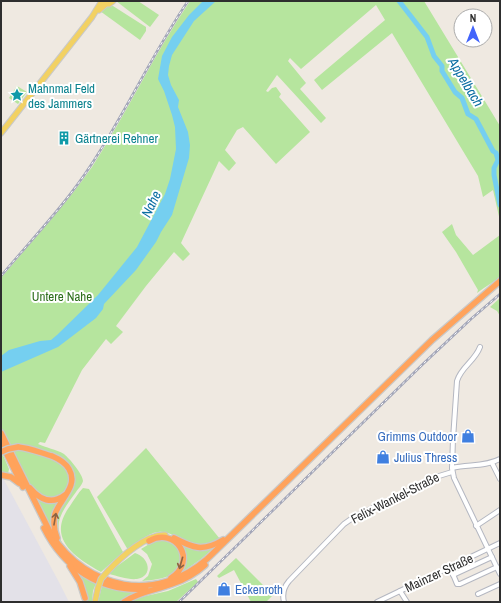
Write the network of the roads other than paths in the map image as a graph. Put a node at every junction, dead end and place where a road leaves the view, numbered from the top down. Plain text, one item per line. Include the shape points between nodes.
1 (113, 1) edge
2 (103, 2) edge
3 (1, 133) edge
4 (500, 281) edge
5 (500, 285) edge
6 (480, 347) dead end
7 (1, 433) edge
8 (1, 442) edge
9 (1, 452) edge
10 (500, 459) edge
11 (492, 463) junction
12 (452, 470) junction
13 (1, 475) edge
14 (500, 480) edge
15 (24, 481) junction
16 (23, 488) junction
17 (69, 490) junction
18 (500, 510) edge
19 (476, 526) junction
20 (165, 535) joint
21 (230, 536) junction
22 (149, 541) joint
23 (500, 543) edge
24 (488, 549) junction
25 (62, 550) junction
26 (492, 557) junction
27 (65, 559) junction
28 (114, 565) junction
29 (450, 567) junction
30 (497, 567) junction
31 (500, 574) edge
32 (453, 575) junction
33 (500, 584) edge
34 (161, 585) junction
35 (400, 591) junction
36 (478, 594) dead end
37 (85, 600) edge
38 (95, 602) edge
39 (124, 602) edge
40 (284, 602) edge
41 (377, 602) edge
42 (407, 602) edge

1 - 2 main road via 110,4
2 - 3 main road
4 - 21 highway via 427,345
5 - 34 highway via 434,343 200,570 185,579
6 - 12 street via 476,357 461,372 457,381
7 - 15 highway
8 - 16 highway
9 - 17 highway, bridge via 18,447 27,448 58,459 65,463 72,475
10 - 11 street
11 - 12 street, Felix-Wankel-Straße via 463,465
11 - 14 street
12 - 19 street
12 - 40 street, Felix-Wankel-Straße via 344,524 289,581 283,590
13 - 16 highway via 13,478
15 - 17 highway via 36,496 46,500 60,498
15 - 25 highway
16 - 27 highway via 48,537
25 -> 17 highway via 55,533 54,522 58,508
18 - 19 street
19 - 24 street
20 - 21 highway via 201,548 214,546
20 - 28 main road via 150,538
21 - 34 highway via 198,566
22 - 28 main road
22 -> 34 highway via 168,538 176,542 182,551 183,562 180,570
23 - 24 street, Mainzer Straße
24 - 26 street
24 - 29 street, Mainzer Straße
25 - 34 highway via 91,574 109,581 133,585
26 - 30 street
26 - 32 street
27 - 34 highway via 84,574 111,586 135,590
27 - 37 highway via 80,582
28 - 38 main road, bridge via 101,579
29 - 32 street
29 - 35 street, Mainzer Straße
30 - 31 street
30 - 32 street via 460,584 457,584
33 - 36 street
34 - 39 highway
35 - 41 street, Mainzer Straße
35 - 42 street

